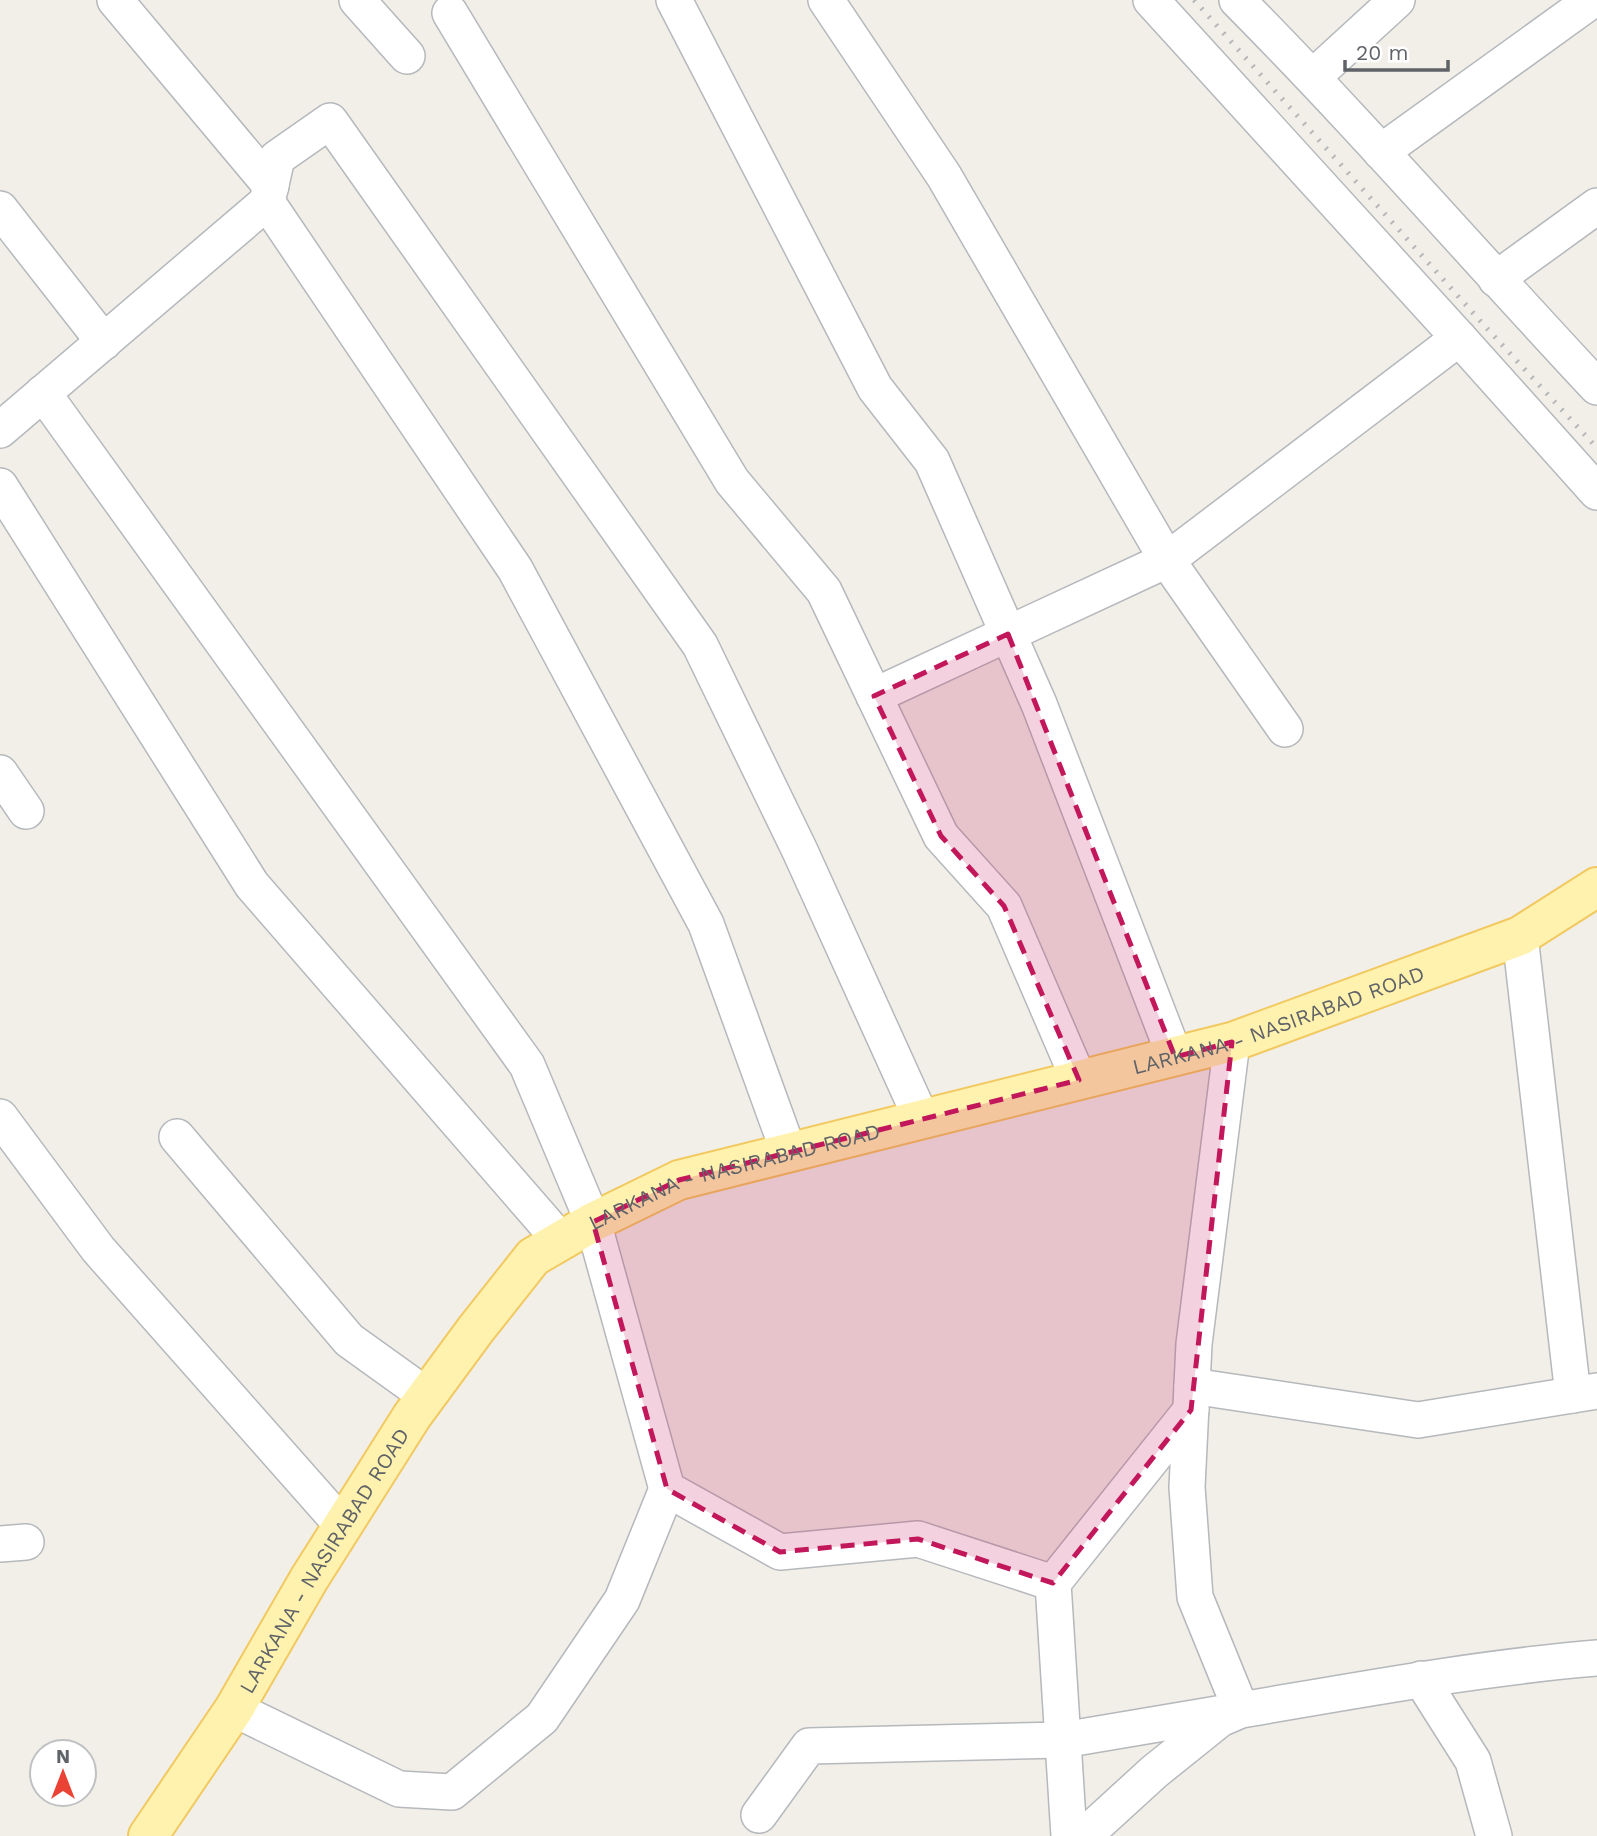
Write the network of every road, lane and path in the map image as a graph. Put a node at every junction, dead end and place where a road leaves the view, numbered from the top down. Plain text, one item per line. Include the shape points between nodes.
1 (116, 0) edge
2 (357, 0) edge
3 (674, 0) edge
4 (826, 0) edge
5 (1150, 0) edge
6 (1237, 0) edge
7 (1397, 0) edge
8 (1592, 0) edge
9 (450, 13) dead end
10 (407, 56) dead end
11 (1313, 77) junction
12 (1381, 152) junction
13 (269, 194) junction
14 (1597, 206) edge
15 (0, 209) edge
16 (1496, 279) junction
17 (1459, 338) junction
18 (104, 342) junction
19 (1597, 387) edge
20 (43, 393) junction
21 (0, 430) edge
22 (0, 486) edge
23 (1597, 492) edge
24 (1167, 559) junction
25 (1008, 634) junction
26 (874, 696) junction
27 (1285, 729) dead end
28 (0, 773) edge
29 (26, 811) dead end
30 (1597, 887) edge
31 (1520, 936) junction
32 (1232, 1042) junction
33 (1175, 1057) junction
34 (1079, 1080) junction
35 (0, 1117) edge
36 (922, 1120) junction
37 (177, 1137) dead end
38 (789, 1153) junction
39 (577, 1231) junction
40 (1585, 1393) edge
41 (427, 1396) junction
42 (1192, 1398) junction
43 (667, 1489) junction
44 (343, 1526) junction
45 (1053, 1583) junction
46 (1597, 1658) edge
47 (1420, 1679) junction
48 (233, 1709) junction
49 (1241, 1710) junction
50 (1063, 1740) junction
51 (759, 1815) dead end
52 (148, 1836) edge
53 (1069, 1836) edge
54 (1084, 1836) edge
55 (1494, 1836) edge

1 - 13 street
2 - 10 street
3 - 25 street via 875,388 932,461
4 - 24 street via 944,176
5 - 17 street
6 - 11 street
7 - 11 street
8 - 12 street
9 - 26 street via 732,481 824,591
11 - 12 street
12 - 16 street
13 - 18 street
13 - 36 street via 276,158 330,121 700,645
13 - 38 street via 515,569 706,924
14 - 16 street
15 - 18 street
16 - 19 street
17 - 23 street
17 - 24 street
18 - 20 street
20 - 21 street
20 - 39 street via 527,1065
22 - 39 street via 252,885
24 - 25 street
24 - 27 street
25 - 26 street
25 - 33 street
26 - 34 street via 941,836 1004,906
28 - 29 street
30 - 31 main road, LARKANA - NASIRABAD ROAD
31 - 32 main road, LARKANA - NASIRABAD ROAD
31 - 40 street
32 - 33 main road, LARKANA - NASIRABAD ROAD
32 - 42 street via 1194,1344
33 - 34 main road, LARKANA - NASIRABAD ROAD
34 - 36 main road, LARKANA - NASIRABAD ROAD
35 - 44 street via 99,1249
36 - 38 main road, LARKANA - NASIRABAD ROAD
37 - 41 street via 349,1340
38 - 39 main road, LARKANA - NASIRABAD ROAD via 679,1180
39 - 41 main road, LARKANA - NASIRABAD ROAD via 533,1257
39 - 43 street
40 - 42 street via 1418,1420
41 - 44 main road, LARKANA - NASIRABAD ROAD
42 - 45 street
42 - 49 street via 1187,1487 1195,1597
43 - 45 street via 780,1552 918,1539
43 - 48 street via 622,1600 542,1718 452,1792 399,1788
44 - 48 main road, LARKANA - NASIRABAD ROAD
45 - 50 street
46 - 47 street
47 - 49 street
47 - 55 street via 1473,1761
48 - 52 main road, LARKANA - NASIRABAD ROAD
49 - 50 street
49 - 54 street via 1220,1719
50 - 51 street via 809,1746
50 - 53 street

